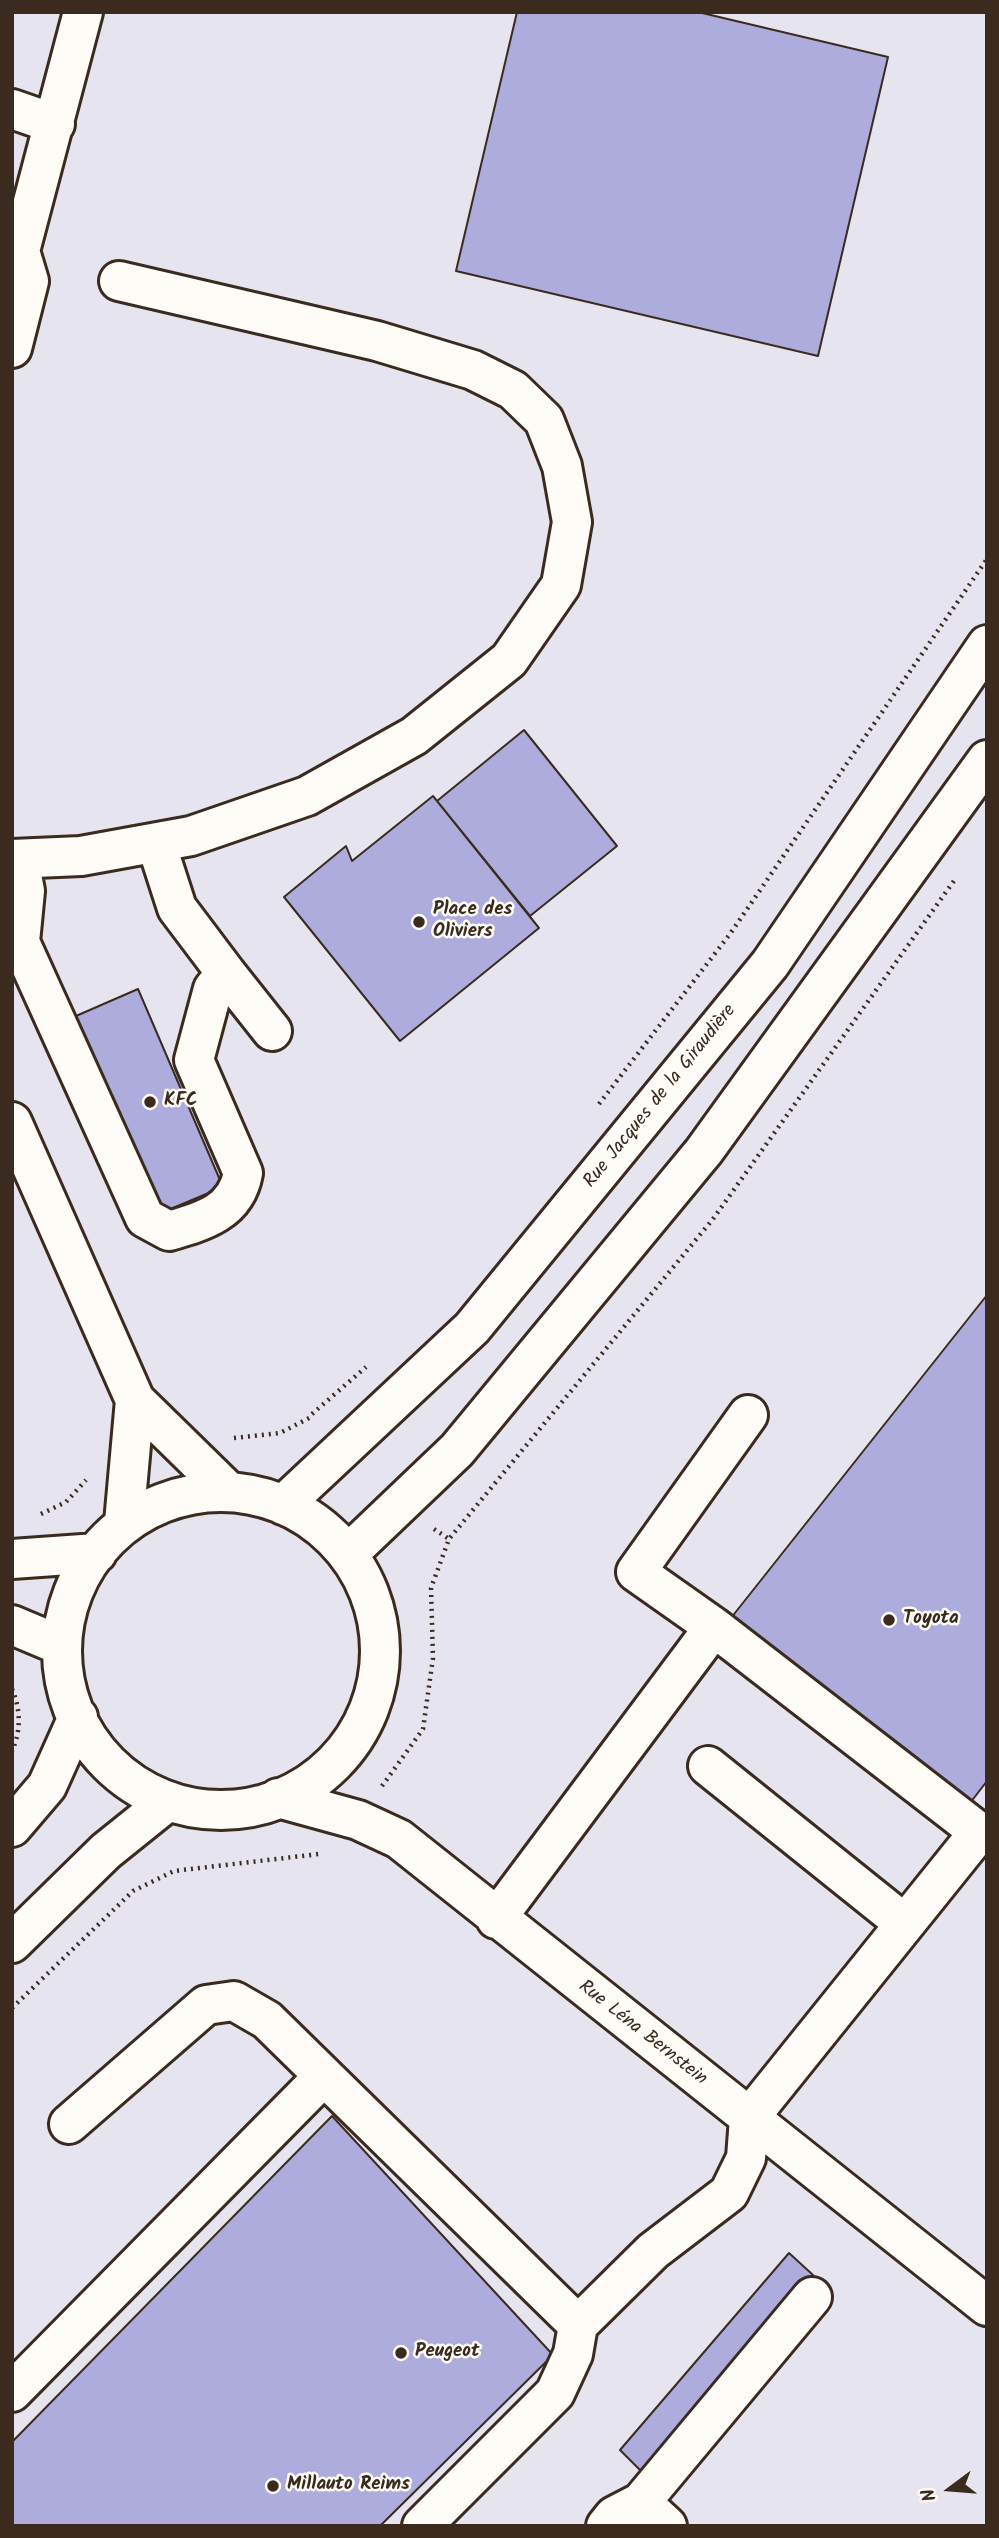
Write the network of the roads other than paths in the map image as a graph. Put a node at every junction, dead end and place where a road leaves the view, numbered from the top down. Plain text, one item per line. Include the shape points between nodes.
1 (83, 12) edge
2 (12, 110) edge
3 (55, 124) junction
4 (16, 250) edge
5 (119, 281) dead end
6 (12, 348) edge
7 (987, 645) edge
8 (987, 760) edge
9 (156, 843) junction
10 (16, 859) edge
11 (226, 973) junction
12 (272, 1031) dead end
13 (12, 1122) edge
14 (135, 1399) junction
15 (748, 1415) dead end
16 (229, 1492) junction
17 (283, 1505) junction
18 (124, 1523) junction
19 (349, 1552) junction
20 (97, 1553) junction
21 (12, 1559) edge
22 (12, 1625) edge
23 (714, 1627) junction
24 (62, 1646) junction
25 (78, 1717) junction
26 (708, 1766) dead end
27 (278, 1798) junction
28 (167, 1802) junction
29 (12, 1827) edge
30 (983, 1827) edge
31 (496, 1919) junction
32 (905, 1924) junction
33 (12, 1942) edge
34 (324, 2076) junction
35 (749, 2118) junction
36 (69, 2124) dead end
37 (812, 2297) dead end
38 (987, 2306) edge
39 (578, 2325) junction
40 (12, 2392) edge
41 (654, 2514) edge
42 (422, 2526) edge
43 (606, 2526) edge

1 - 3 street
2 - 3 street
3 - 4 street
4 - 6 street via 29,281
5 - 9 street via 377,341 473,370 513,390 544,420 562,466 572,522 561,585 509,660 414,736 307,796 191,836
7 - 17 street, Rue Jacques de la Giraudière via 770,964 472,1328
8 - 19 street via 704,1151 457,1450
9 - 10 street via 81,856
9 - 11 street via 177,908
10 - 11 street via 25,891 20,942 145,1218 169,1231 198,1223 228,1205 239,1192 243,1174 194,1060 214,989
11 - 12 street
13 - 14 street
14 - 16 street
14 - 18 street
15 - 23 street via 636,1572
16 - 17 street via 248,1491
16 - 18 street via 186,1494
17 - 19 street via 307,1515
18 - 20 street
19 - 27 street via 378,1615 380,1672 357,1735 314,1783
20 - 21 street
20 - 24 street via 86,1565 60,1619
22 - 24 street
23 - 30 street
23 - 31 street
24 - 25 street via 66,1686
25 - 28 street via 88,1745 136,1786
25 - 29 street via 47,1786
26 - 32 street
27 - 28 street via 257,1807 188,1812
27 - 31 street, Rue Léna Bernstein via 358,1820 399,1839
28 - 33 street via 106,1851
30 - 32 street
31 - 35 street, Rue Léna Bernstein
32 - 35 street
34 - 36 street via 267,2020 234,2001 206,2005
34 - 39 street
34 - 40 street
35 - 38 street, Rue Léna Bernstein
35 - 39 street via 746,2158 729,2193 653,2250
37 - 41 street
39 - 42 street via 573,2354 555,2393
41 - 43 street via 614,2516

